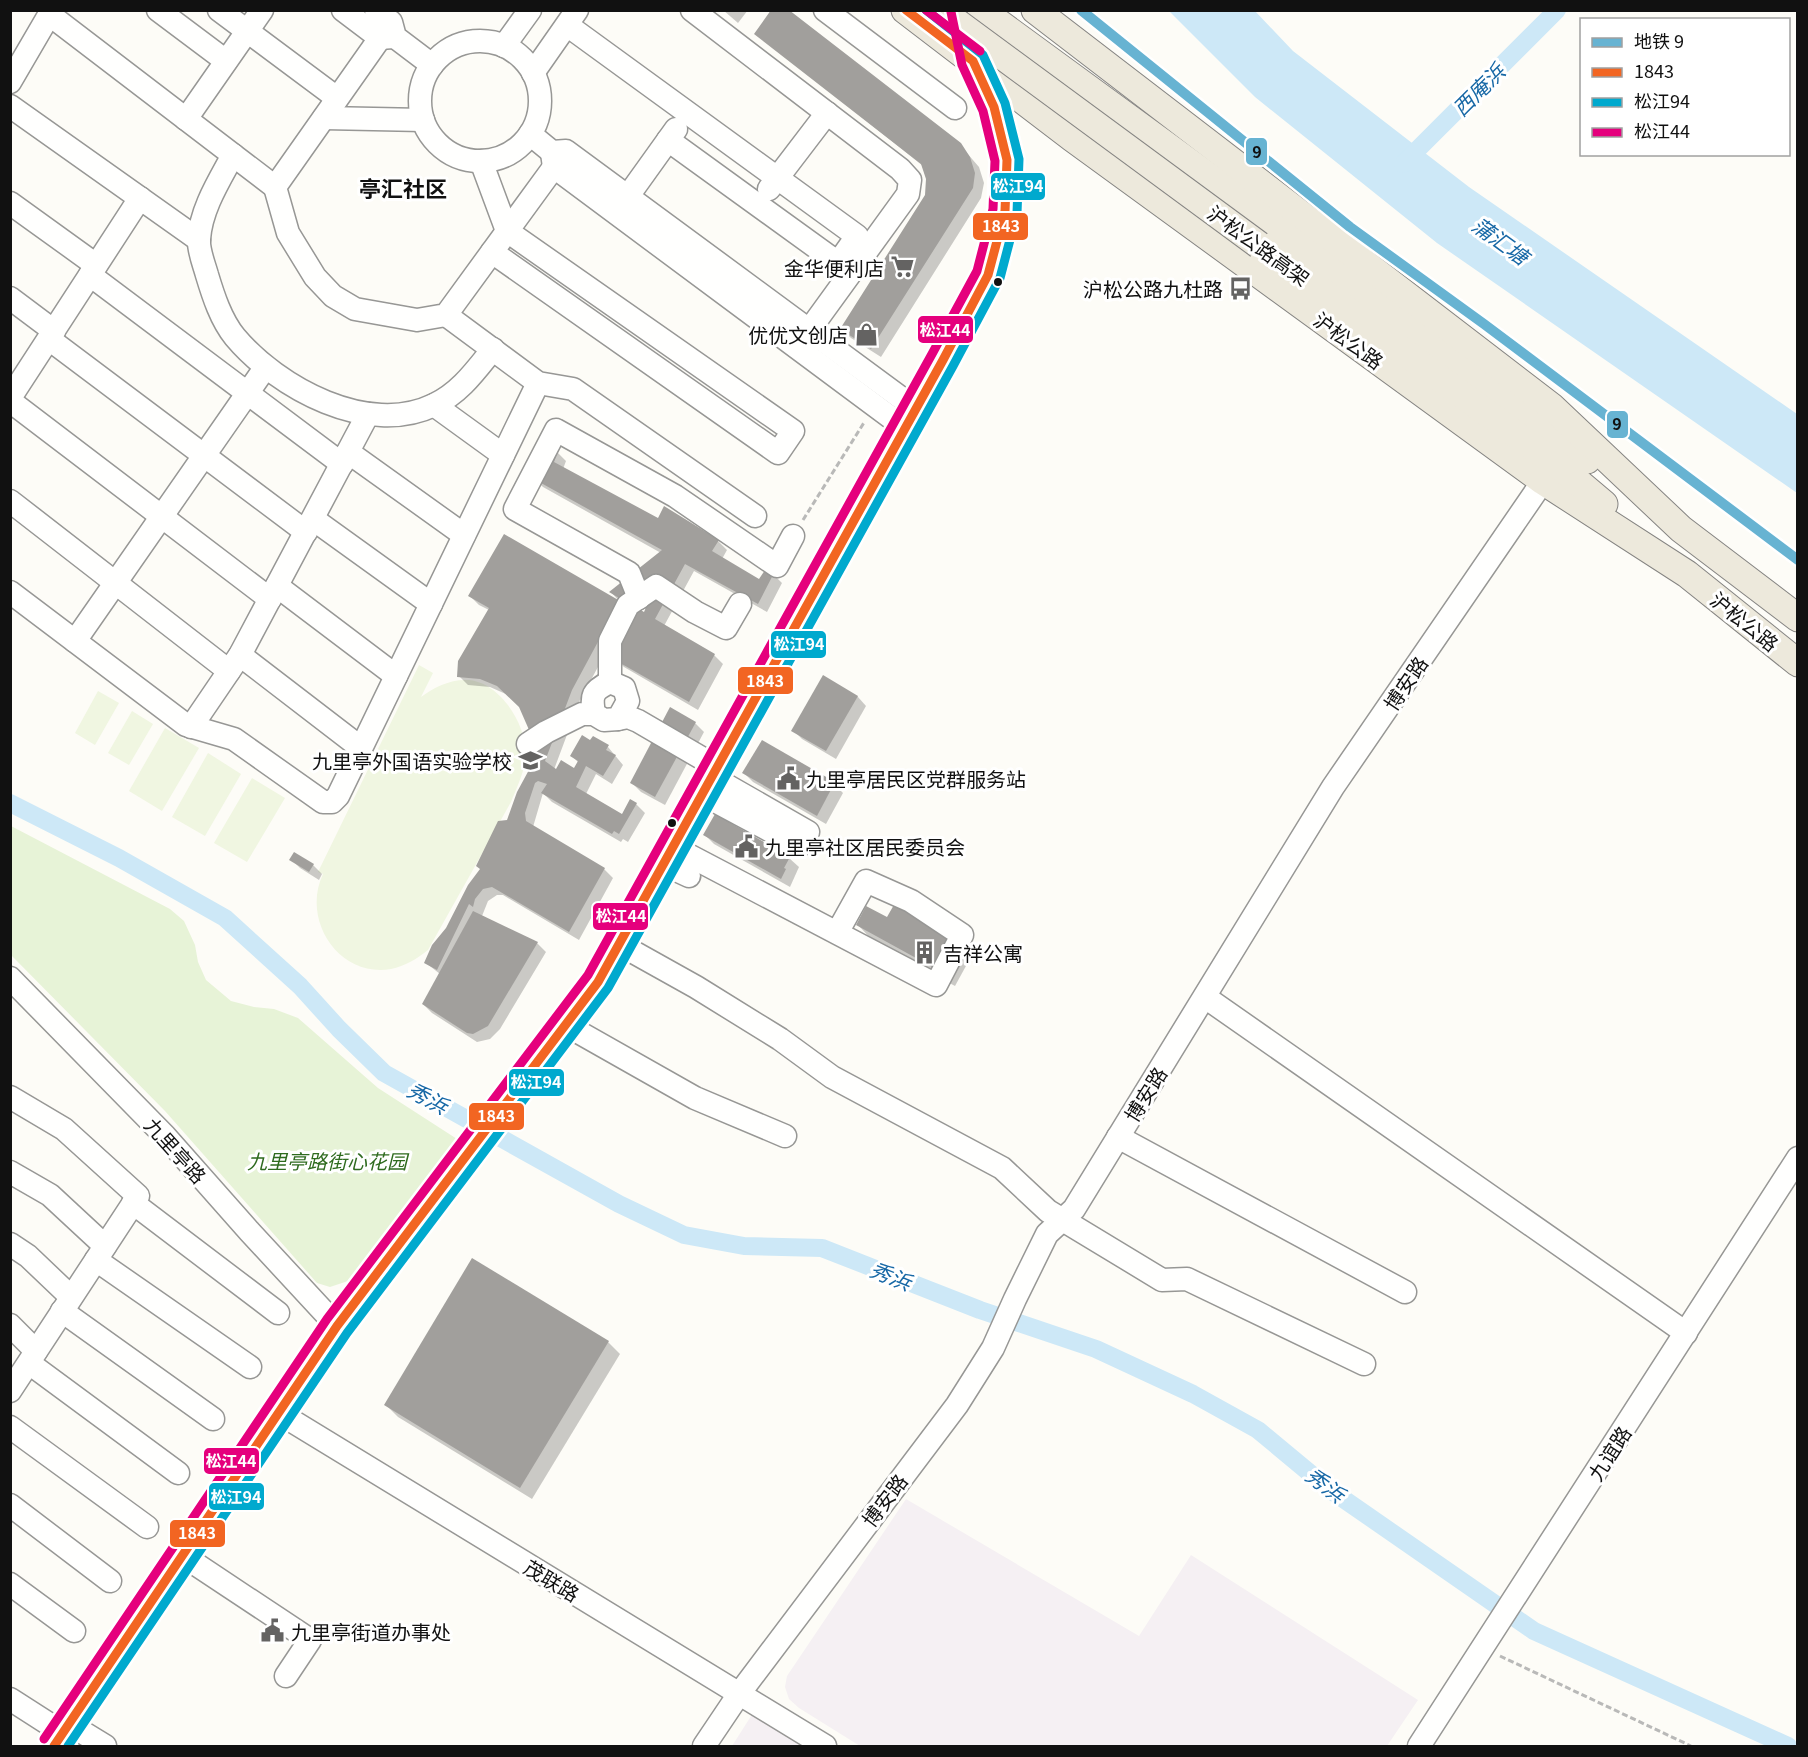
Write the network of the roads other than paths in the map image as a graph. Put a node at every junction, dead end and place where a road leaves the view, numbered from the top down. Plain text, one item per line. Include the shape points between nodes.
1 (158, 10) edge
2 (219, 10) edge
3 (262, 10) edge
4 (343, 10) edge
5 (375, 10) edge
6 (530, 10) edge
7 (692, 10) edge
8 (825, 10) edge
9 (905, 10) edge
10 (940, 10) edge
11 (963, 10) edge
12 (981, 10) edge
13 (1035, 10) edge
14 (51, 13) edge
15 (572, 18) edge
16 (247, 31) junction
17 (387, 38) junction
18 (504, 46) junction
19 (226, 61) junction
20 (973, 61) junction
21 (432, 64) junction
22 (533, 73) junction
23 (10, 82) edge
24 (338, 98) junction
25 (10, 106) edge
26 (955, 108) dead end
27 (688, 113) junction
28 (826, 113) junction
29 (324, 118) junction
30 (186, 119) junction
31 (423, 120) junction
32 (530, 134) junction
33 (668, 140) junction
34 (233, 155) junction
35 (553, 160) junction
36 (482, 161) junction
37 (778, 178) junction
38 (275, 187) junction
39 (628, 196) junction
40 (140, 198) junction
41 (10, 203) edge
42 (758, 205) junction
43 (507, 231) junction
44 (1267, 235) junction
45 (199, 240) junction
46 (492, 252) junction
47 (93, 270) junction
48 (10, 298) edge
49 (446, 315) junction
50 (51, 335) junction
51 (803, 339) junction
52 (493, 349) junction
53 (265, 368) junction
54 (538, 383) junction
55 (12, 392) edge
56 (248, 393) junction
57 (434, 405) junction
58 (368, 414) junction
59 (911, 418) junction
60 (503, 455) junction
61 (1560, 455) junction
62 (204, 456) junction
63 (345, 458) junction
64 (10, 501) edge
65 (162, 516) junction
66 (755, 516) dead end
67 (309, 525) junction
68 (464, 535) junction
69 (793, 536) road end
70 (116, 583) junction
71 (10, 592) edge
72 (273, 592) junction
73 (639, 598) junction
74 (431, 604) junction
75 (740, 604) dead end
76 (1797, 618) edge
77 (75, 641) junction
78 (235, 663) junction
79 (1797, 663) edge
80 (396, 676) junction
81 (610, 682) junction
82 (623, 710) junction
83 (594, 714) junction
84 (191, 727) junction
85 (528, 744) dead end
86 (361, 748) junction
87 (713, 774) junction
88 (804, 839) dead end
89 (668, 856) junction
90 (689, 876) dead end
91 (837, 933) junction
92 (619, 944) junction
93 (10, 978) edge
94 (1205, 997) junction
95 (566, 1025) junction
96 (10, 1097) edge
97 (785, 1136) dead end
98 (1118, 1137) junction
99 (1797, 1158) edge
100 (10, 1172) edge
101 (133, 1203) junction
102 (1063, 1220) junction
103 (10, 1244) edge
104 (100, 1253) junction
105 (1406, 1292) dead end
106 (67, 1304) junction
107 (278, 1313) dead end
108 (10, 1325) edge
109 (337, 1326) junction
110 (1686, 1333) junction
111 (32, 1357) junction
112 (1364, 1364) dead end
113 (250, 1367) dead end
114 (10, 1391) edge
115 (279, 1413) junction
116 (213, 1419) dead end
117 (10, 1427) edge
118 (178, 1473) dead end
119 (10, 1505) edge
120 (147, 1527) dead end
121 (182, 1556) junction
122 (110, 1581) dead end
123 (10, 1584) edge
124 (74, 1632) dead end
125 (286, 1676) dead end
126 (739, 1694) junction
127 (10, 1699) edge
128 (62, 1734) edge
129 (105, 1746) edge
130 (704, 1746) edge
131 (825, 1746) edge
132 (1419, 1746) edge

1 - 19 street
2 - 16 street
3 - 16 street
4 - 17 street
5 - 17 street via 391,22
6 - 18 street
7 - 28 street
8 - 26 street
9 - 20 main road, 沪松公路
10 - 44 main road, 沪松公路高架, bridge
11 - 20 main road
12 - 44 main road, 沪松公路高架
13 - 61 main road, 沪松公路 via 1552,407
14 - 23 street
14 - 30 street
15 - 22 street
15 - 27 street
16 - 19 street
16 - 24 street
17 - 21 street
17 - 24 street
18 - 21 street via 485,41 465,43
18 - 22 street via 521,57
19 - 30 street
20 - 59 street via 994,107 1007,160 1005,211 988,275
20 - 61 main road, 沪松公路 via 1071,136
21 - 31 street via 423,82
22 - 32 street via 540,104
24 - 29 street
25 - 40 street
27 - 33 street
27 - 37 street
28 - 37 street
28 - 51 street via 910,180 908,194
29 - 31 street
29 - 38 street
30 - 34 street
31 - 36 street via 431,137 445,150 462,159
32 - 35 street
32 - 36 street via 517,149
33 - 39 street
33 - 42 street
34 - 38 street
34 - 45 street via 208,200
35 - 39 street via 566,151
35 - 43 street
35 - 51 street
36 - 43 street
37 - 42 street
37 - 42 street via 857,236 838,263
38 - 49 street via 288,233 315,277 333,296 355,309 417,320
39 - 51 street
40 - 45 street
40 - 47 street
41 - 47 street
43 - 46 street
43 - 46 street via 793,432 778,453
44 - 61 main road, 沪松公路高架
45 - 53 street via 214,297 234,336
46 - 49 street
47 - 50 street
47 - 56 street
48 - 50 street
49 - 52 street
50 - 55 street
50 - 62 street
51 - 59 street
51 - 59 street via 874,405
52 - 54 street
52 - 57 street via 465,384
53 - 56 street
53 - 58 street via 294,388 329,404
54 - 60 street
54 - 66 street via 573,389
55 - 65 street
56 - 62 street
56 - 63 street
57 - 58 street via 405,414
57 - 60 street
58 - 63 street
59 - 87 street
60 - 68 street
61 - 76 main road, 沪松公路 via 1681,529
61 - 79 main road, 沪松公路 via 1687,574
61 - 94 street, 博安路 via 1334,787
62 - 65 street
62 - 67 street
63 - 67 street
63 - 68 street
64 - 70 street
65 - 70 street
65 - 72 street
67 - 72 street
67 - 74 street
68 - 74 street
69 - 73 street via 777,566 675,496 556,430 515,509 629,573
70 - 77 street
70 - 78 street
71 - 77 street
72 - 78 street
72 - 80 street
73 - 75 street via 656,586 726,628
73 - 81 street via 628,605 610,641
74 - 80 street
77 - 84 street
78 - 84 street
78 - 86 street
80 - 86 street
81 - 82 street via 624,688
81 - 83 street via 597,688 591,699
82 - 83 street via 604,720
82 - 87 street
83 - 85 street via 582,714
84 - 86 street via 234,740 323,802 332,802 338,796
87 - 88 street
87 - 89 street
89 - 90 street
89 - 91 street
89 - 92 street
91 - 91 street via 936,985 962,935 911,902 866,881
92 - 95 street via 598,982
92 - 102 street via 705,992 832,1077 1002,1168
93 - 109 street, 九里亭路 via 165,1136
94 - 98 street, 博安路
94 - 110 street
95 - 97 street via 695,1098
95 - 109 street
96 - 101 street via 64,1130 138,1196
98 - 102 street, 博安路 via 1074,1209
98 - 105 street
99 - 110 street, 九谊路
100 - 104 street via 50,1195
101 - 104 street
101 - 107 street
102 - 112 street via 1162,1280 1187,1279
102 - 126 street, 博安路 via 1047,1234 993,1348 957,1405
103 - 106 street via 28,1256
104 - 106 street
104 - 113 street
106 - 111 street
106 - 116 street
108 - 111 street
109 - 115 street
110 - 132 street, 九谊路
111 - 114 street
111 - 118 street
115 - 121 street
115 - 126 street, 茂联路
117 - 120 street
119 - 122 street
121 - 125 street via 310,1640
121 - 128 street
123 - 124 street
126 - 130 street, 博安路
126 - 131 street, 茂联路
127 - 128 street
128 - 129 street

